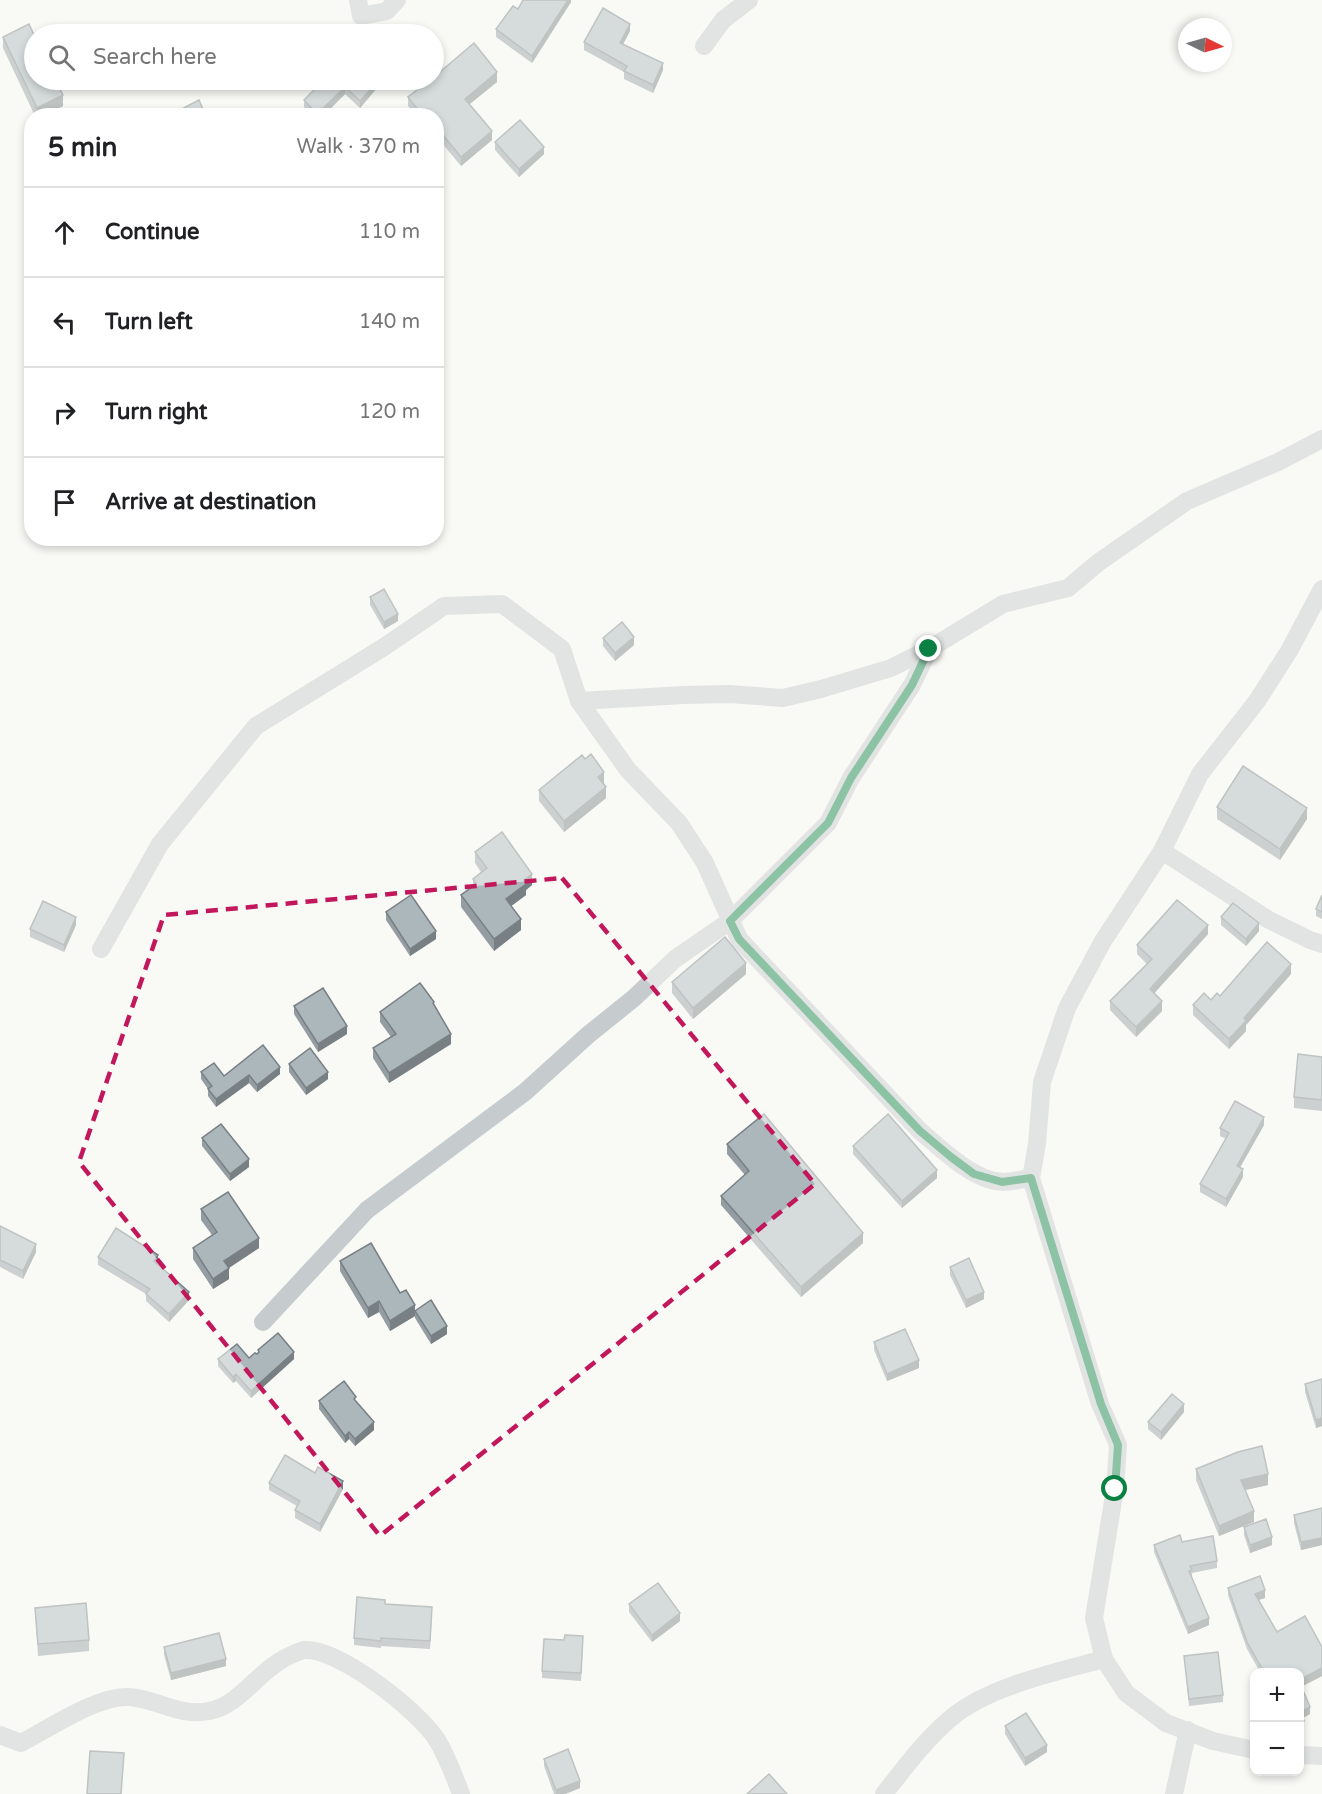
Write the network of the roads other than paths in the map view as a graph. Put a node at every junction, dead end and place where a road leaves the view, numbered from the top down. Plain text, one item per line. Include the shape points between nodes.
1 (358, 0) edge
2 (397, 0) edge
3 (749, 0) edge
4 (704, 46) dead end
5 (1322, 439) edge
6 (1322, 589) edge
7 (929, 649) junction
8 (579, 701) junction
9 (1162, 851) junction
10 (730, 921) junction
11 (1322, 944) edge
12 (101, 949) dead end
13 (1031, 1178) junction
14 (263, 1322) dead end
15 (1104, 1659) junction
16 (1188, 1730) junction
17 (0, 1735) edge
18 (1250, 1749) edge
19 (1304, 1755) edge
20 (1322, 1756) edge
21 (461, 1794) edge
22 (884, 1794) edge
23 (1174, 1794) edge

1 - 2 street via 361,16 387,11
3 - 4 street via 723,20
5 - 7 street via 1187,501 1068,588 1003,604
6 - 9 street via 1257,701 1200,774
7 - 8 street via 891,668 783,698 729,694
7 - 10 street via 912,685 851,778 828,823
8 - 10 street via 628,770 679,824 705,863
8 - 12 street via 562,649 502,604 444,606 256,726 160,844
9 - 11 street via 1269,920
9 - 13 street via 1103,941 1067,1008 1042,1082
10 - 13 street via 739,939 920,1131 974,1174 1002,1182
10 - 14 street via 675,959 525,1092 367,1210
13 - 15 street via 1101,1404 1118,1445 1115,1489 1094,1618
15 - 16 street via 1126,1693 1166,1723
15 - 22 street via 1043,1675 985,1697 952,1717 918,1750
16 - 18 street via 1213,1741
16 - 23 street
17 - 21 street via 21,1743 91,1705 110,1699 129,1697 196,1714 218,1710 262,1672 304,1650 328,1654 352,1667 413,1711 437,1739
19 - 20 street

